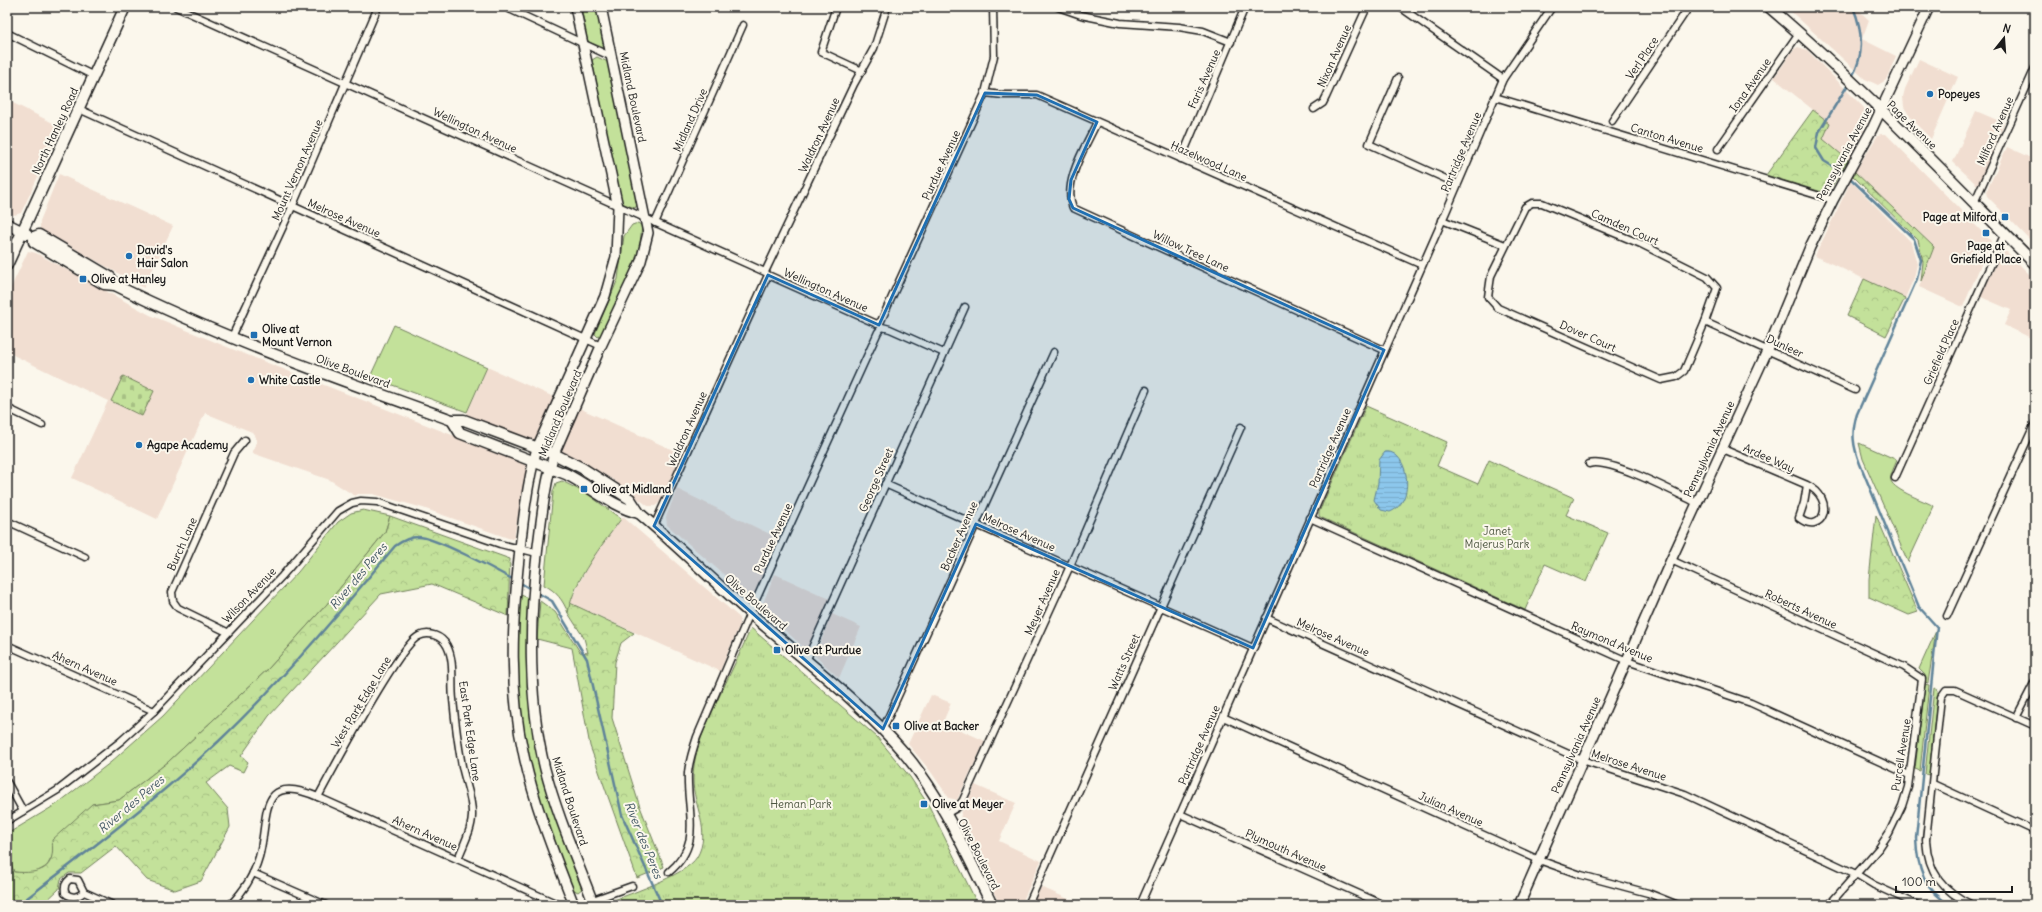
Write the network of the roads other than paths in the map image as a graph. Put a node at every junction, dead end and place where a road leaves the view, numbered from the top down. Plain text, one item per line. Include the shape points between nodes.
1 (125, 7) edge
2 (176, 7) edge
3 (378, 7) edge
4 (505, 7) edge
5 (575, 7) edge
6 (602, 7) edge
7 (836, 7) edge
8 (887, 7) edge
9 (992, 7) edge
10 (1058, 7) edge
11 (1245, 7) edge
12 (1367, 7) edge
13 (1400, 7) edge
14 (1552, 7) edge
15 (1689, 7) edge
16 (1769, 7) edge
17 (1929, 7) edge
18 (743, 25) dead end
19 (7, 33) edge
20 (1799, 33) junction
21 (1231, 42) junction
22 (583, 44) junction
23 (612, 57) junction
24 (2035, 68) edge
25 (862, 71) junction
26 (94, 76) junction
27 (1398, 78) dead end
28 (1503, 79) junction
29 (346, 82) junction
30 (985, 93) junction
31 (1495, 96) junction
32 (1314, 109) dead end
33 (79, 110) junction
34 (1881, 111) junction
35 (1612, 121) dead end
36 (1097, 122) junction
37 (1718, 150) dead end
38 (1181, 159) junction
39 (1457, 184) junction
40 (1833, 200) junction
41 (1974, 203) junction
42 (293, 205) junction
43 (618, 207) junction
44 (646, 219) junction
45 (1442, 220) junction
46 (655, 223) junction
47 (7, 224) edge
48 (22, 231) junction
49 (2005, 233) junction
50 (1505, 245) junction
51 (2035, 264) edge
52 (7, 265) edge
53 (1422, 266) junction
54 (767, 273) junction
55 (965, 308) dead end
56 (1706, 322) junction
57 (879, 326) junction
58 (586, 338) junction
59 (231, 339) junction
60 (601, 346) junction
61 (1768, 349) junction
62 (1384, 350) junction
63 (1054, 352) dead end
64 (944, 353) junction
65 (1146, 390) dead end
66 (1855, 390) dead end
67 (7, 408) edge
68 (452, 420) junction
69 (2035, 423) edge
70 (42, 425) dead end
71 (1240, 427) dead end
72 (245, 440) dead end
73 (537, 448) junction
74 (1723, 448) junction
75 (554, 454) junction
76 (533, 462) junction
77 (1589, 464) dead end
78 (550, 468) junction
79 (1895, 478) dead end
80 (885, 484) junction
81 (1807, 485) junction
82 (1697, 503) junction
83 (639, 513) junction
84 (1310, 518) junction
85 (7, 521) edge
86 (976, 524) junction
87 (654, 526) junction
88 (520, 549) junction
89 (537, 553) junction
90 (85, 557) dead end
91 (1671, 560) junction
92 (1070, 566) junction
93 (1160, 606) junction
94 (750, 613) junction
95 (1947, 616) dead end
96 (1266, 618) junction
97 (227, 632) junction
98 (433, 635) joint
99 (7, 645) edge
100 (1253, 648) junction
101 (806, 661) junction
102 (1627, 661) junction
103 (1922, 679) joint
104 (2035, 681) edge
105 (154, 711) junction
106 (1223, 717) junction
107 (2016, 718) junction
108 (2035, 726) edge
109 (883, 729) junction
110 (1582, 760) junction
111 (1909, 775) junction
112 (7, 782) edge
113 (1933, 784) junction
114 (318, 796) junction
115 (23, 811) junction
116 (946, 814) junction
117 (1180, 814) junction
118 (7, 821) edge
119 (2035, 831) edge
120 (458, 859) junction
121 (1539, 860) junction
122 (669, 872) dead end
123 (253, 873) junction
124 (1856, 874) junction
125 (632, 886) dead end
126 (84, 892) dead end
127 (593, 903) edge
128 (113, 905) edge
129 (230, 905) edge
130 (326, 905) edge
131 (560, 905) edge
132 (574, 905) edge
133 (579, 905) edge
134 (992, 905) edge
135 (1028, 905) edge
136 (1140, 905) edge
137 (1384, 905) edge
138 (1519, 905) edge
139 (1678, 905) edge
140 (1830, 905) edge
141 (1918, 905) edge
142 (1972, 905) edge

1 - 26 main road, North Hanley Road
2 - 29 street, Wellington Avenue
3 - 29 street, Mount Vernon Avenue
4 - 22 street
5 - 22 main road, Midland Boulevard
6 - 23 main road, Midland Boulevard
7 - 25 street via 821,52
8 - 25 street, Waldron Avenue via 874,48
9 - 30 street, Purdue Avenue via 994,56
10 - 21 street via 1120,23 1203,31
11 - 21 street, Faris Avenue
12 - 32 street, Nixon Avenue via 1323,103
13 - 28 street
14 - 28 street, Partridge Avenue
15 - 35 street, Verl Place
16 - 20 main road, Page Avenue
17 - 34 main road, Pennsylvania Avenue
18 - 46 street, Midland Drive
19 - 26 street
20 - 34 main road, Page Avenue
20 - 37 street, Iona Avenue
21 - 38 street, Faris Avenue
22 - 23 street
22 - 43 main road, Midland Boulevard
23 - 44 main road, Midland Boulevard
24 - 41 street, Milford Avenue
25 - 54 street, Waldron Avenue
26 - 33 main road, North Hanley Road
27 - 39 street via 1369,144
28 - 31 street, Partridge Avenue
29 - 42 street, Mount Vernon Avenue
29 - 43 street, Wellington Avenue
30 - 36 street, Hazelwood Lane via 1037,95
30 - 57 street, Purdue Avenue
31 - 39 street, Partridge Avenue
31 - 40 street, Canton Avenue
33 - 42 street, Melrose Avenue
33 - 48 main road, North Hanley Road
34 - 40 main road, Pennsylvania Avenue
34 - 41 main road, Page Avenue
36 - 38 street, Hazelwood Lane
36 - 62 street, Willow Tree Lane via 1071,180 1069,199 1073,208
38 - 53 street, Hazelwood Lane
39 - 45 street, Partridge Avenue
40 - 61 main road, Pennsylvania Avenue via 1810,247
41 - 49 main road, Page Avenue
42 - 58 street, Melrose Avenue
42 - 59 street, Mount Vernon Avenue
43 - 44 street, Wellington Avenue
43 - 58 main road, Midland Boulevard via 616,258 611,279
44 - 46 street, Wellington Avenue
44 - 60 main road, Midland Boulevard via 648,233 641,261
45 - 50 street
45 - 53 street, Partridge Avenue
46 - 54 street, Wellington Avenue
47 - 48 main road, Olive Boulevard
48 - 52 main road, North Hanley Road
48 - 59 main road, Olive Boulevard via 34,237 39,235 52,242 110,277 115,285
49 - 51 main road, Page Avenue
49 - 79 street, Griefield Place
50 - 56 street, Camden Court via 1525,207 1532,203 1542,203 1641,244 1707,277 1717,288
50 - 56 street, Dover Court via 1491,276 1488,292 1488,297 1498,308 1661,380 1676,378 1684,371
53 - 62 street, Partridge Avenue
54 - 57 street, Wellington Avenue
54 - 87 street, Waldron Avenue
55 - 64 street, George Street
56 - 61 street, Dunleer
57 - 64 street, Wellington Avenue
57 - 94 street, Purdue Avenue
58 - 60 street, Melrose Avenue
58 - 73 main road, Midland Boulevard
59 - 68 main road, Olive Boulevard
60 - 75 main road, Midland Boulevard
61 - 66 street, Dunleer
61 - 74 main road, Pennsylvania Avenue
62 - 84 street, Partridge Avenue
63 - 86 street, Backer Avenue
64 - 80 street, George Street
65 - 92 street, Meyer Avenue
67 - 70 street
68 - 73 main road, Olive Boulevard via 464,420
68 - 76 main road, Olive Boulevard via 460,433
69 - 95 street
71 - 93 street, Watts Street
72 - 97 street, Burch Lane via 234,453 172,592 173,601 178,608
73 - 75 main road, Olive Boulevard
73 - 76 main road, Midland Boulevard
74 - 81 street, Ardee Way
74 - 82 main road, Pennsylvania Avenue
75 - 78 main road, Midland Boulevard
75 - 83 main road, Olive Boulevard via 606,482 630,499
76 - 78 main road, Olive Boulevard
76 - 88 main road, Midland Boulevard
77 - 82 street via 1595,462 1614,465
78 - 83 main road, Olive Boulevard via 582,482 624,510
78 - 89 main road, Midland Boulevard
80 - 86 street, Melrose Avenue
80 - 101 street, George Street
81 - 81 street, Ardee Way via 1822,496 1825,505 1820,519 1813,524 1806,524 1799,518
82 - 91 main road, Pennsylvania Avenue
83 - 87 main road, Olive Boulevard
84 - 96 street, Partridge Avenue
84 - 102 street, Raymond Avenue
85 - 90 street
86 - 92 street, Melrose Avenue
86 - 109 street, Backer Avenue
87 - 94 main road, Olive Boulevard
88 - 89 street, Wilson Avenue
88 - 97 street, Wilson Avenue via 377,502 352,503 331,517 282,576
88 - 132 main road, Midland Boulevard via 512,640 513,678 523,755 546,831
89 - 127 main road, Midland Boulevard via 531,649 533,688 545,769
91 - 102 main road, Pennsylvania Avenue
91 - 103 street, Roberts Avenue via 1904,667
92 - 93 street, Melrose Avenue
92 - 116 street, Meyer Avenue via 963,800 958,807
93 - 100 street, Melrose Avenue
93 - 135 street, Watts Street
94 - 101 main road, Olive Boulevard
94 - 122 street, Purdue Avenue via 692,750 688,775 692,827 690,839 680,863
96 - 100 street, Partridge Avenue
96 - 110 street, Melrose Avenue
97 - 105 street, Wilson Avenue
98 - 114 street, West Park Edge Lane via 426,634 413,639 386,678
98 - 120 street, East Park Edge Lane via 446,644 451,656 457,731 472,811 472,823
99 - 105 street, Ahern Avenue
100 - 106 street, Partridge Avenue
101 - 109 main road, Olive Boulevard
102 - 110 main road, Pennsylvania Avenue
102 - 111 street, Raymond Avenue via 1751,703
103 - 111 street, Purcell Avenue
104 - 107 street
105 - 115 street, Wilson Avenue via 121,741 58,790
106 - 117 street, Partridge Avenue
106 - 121 street, Julian Avenue
107 - 108 street
107 - 113 street via 1955,690 1946,690 1940,700
109 - 116 main road, Olive Boulevard via 926,781
110 - 121 main road, Pennsylvania Avenue
110 - 124 street, Melrose Avenue via 1685,794
111 - 124 street, Purcell Avenue via 1905,797 1894,823 1879,848
112 - 115 street
113 - 119 street
113 - 142 street via 1926,840 1932,869 1942,884 1954,895
114 - 120 street, Ahern Avenue
114 - 123 street, Ahern Avenue via 298,790 274,795 268,803
115 - 118 street, Wilson Avenue
116 - 134 main road, Olive Boulevard
117 - 136 street, Partridge Avenue
117 - 137 street, Plymouth Avenue
120 - 131 street, Ahern Avenue
121 - 138 main road, Pennsylvania Avenue
121 - 139 street, Julian Avenue via 1588,878 1648,893
123 - 129 street
123 - 130 street
124 - 140 street, Purcell Avenue
124 - 141 street, Melrose Avenue
125 - 127 street
126 - 128 street
127 - 133 street

